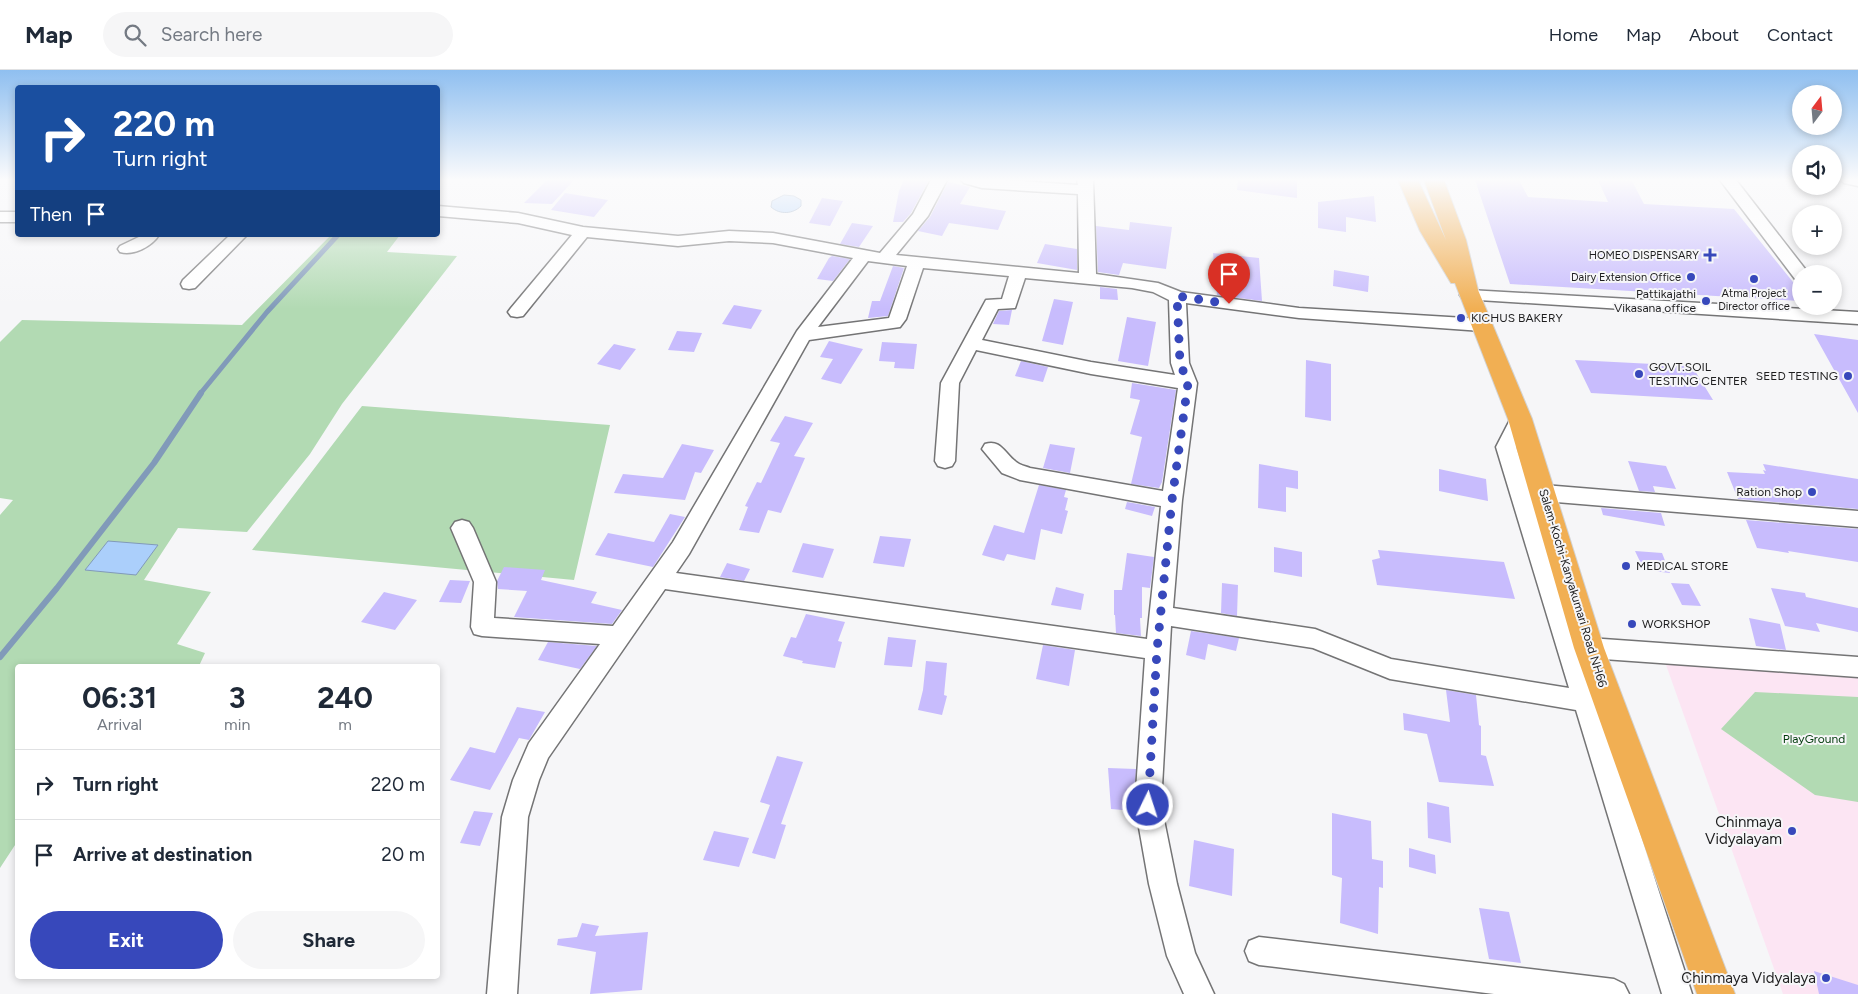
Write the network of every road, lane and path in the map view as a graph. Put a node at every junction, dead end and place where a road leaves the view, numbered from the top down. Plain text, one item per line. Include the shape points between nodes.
1 (542, 223) edge
2 (912, 223) edge
3 (1086, 223) edge
4 (1425, 223) edge
5 (1450, 223) edge
6 (1761, 223) edge
7 (583, 232) junction
8 (149, 237) edge
9 (237, 237) edge
10 (126, 249) dead end
11 (873, 258) junction
12 (916, 263) junction
13 (1793, 265) edge
14 (1018, 273) junction
15 (1088, 280) junction
16 (190, 284) dead end
17 (1468, 292) junction
18 (1177, 296) junction
19 (517, 312) dead end
20 (1792, 312) edge
21 (1842, 314) edge
22 (1858, 318) edge
23 (1482, 325) junction
24 (803, 335) junction
25 (970, 343) junction
26 (1188, 383) junction
27 (1520, 419) junction
28 (992, 449) dead end
29 (945, 461) dead end
30 (1544, 493) junction
31 (1172, 500) junction
32 (1858, 519) edge
33 (462, 528) dead end
34 (659, 579) junction
35 (1160, 615) junction
36 (619, 636) junction
37 (1589, 648) junction
38 (1157, 650) junction
39 (1858, 667) edge
40 (1587, 701) junction
41 (1259, 951) dead end
42 (502, 994) edge
43 (1199, 994) edge
44 (1614, 994) edge
45 (1677, 994) edge
46 (1716, 994) edge

1 - 7 street
2 - 11 street
3 - 15 street
4 - 17 highway
5 - 17 highway, Salem-Kochi-Kanyakumari Road NH66
6 - 13 street
7 - 11 street via 678,241 729,236 773,238
7 - 19 street
8 - 10 street
9 - 16 street
11 - 12 street
11 - 24 street
12 - 14 street
12 - 24 street via 898,319 894,322
14 - 15 street
14 - 25 street via 1009,304 992,304
15 - 18 street via 1158,288
17 - 20 street via 1745,313
17 - 23 highway, Salem-Kochi-Kanyakumari Road NH66
18 - 23 street via 1299,313
18 - 26 street via 1180,363
21 - 22 street
23 - 27 highway, Salem-Kochi-Kanyakumari Road NH66
24 - 34 street via 681,548
25 - 26 street via 1091,368
25 - 29 street via 950,383
26 - 31 street
27 - 30 highway, Salem-Kochi-Kanyakumari Road NH66
27 - 40 street via 1506,447
28 - 31 street via 1009,468 1026,475
30 - 32 street
30 - 37 highway, Salem-Kochi-Kanyakumari Road NH66
31 - 35 street
33 - 36 street via 486,582 482,627
34 - 36 street
34 - 38 street
35 - 38 street
35 - 40 street via 1315,639 1390,669
36 - 42 street via 538,751 526,780 515,817
37 - 39 street
37 - 46 highway, Salem-Kochi-Kanyakumari Road NH66
38 - 43 street via 1148,805 1181,956
40 - 45 street
41 - 44 street

